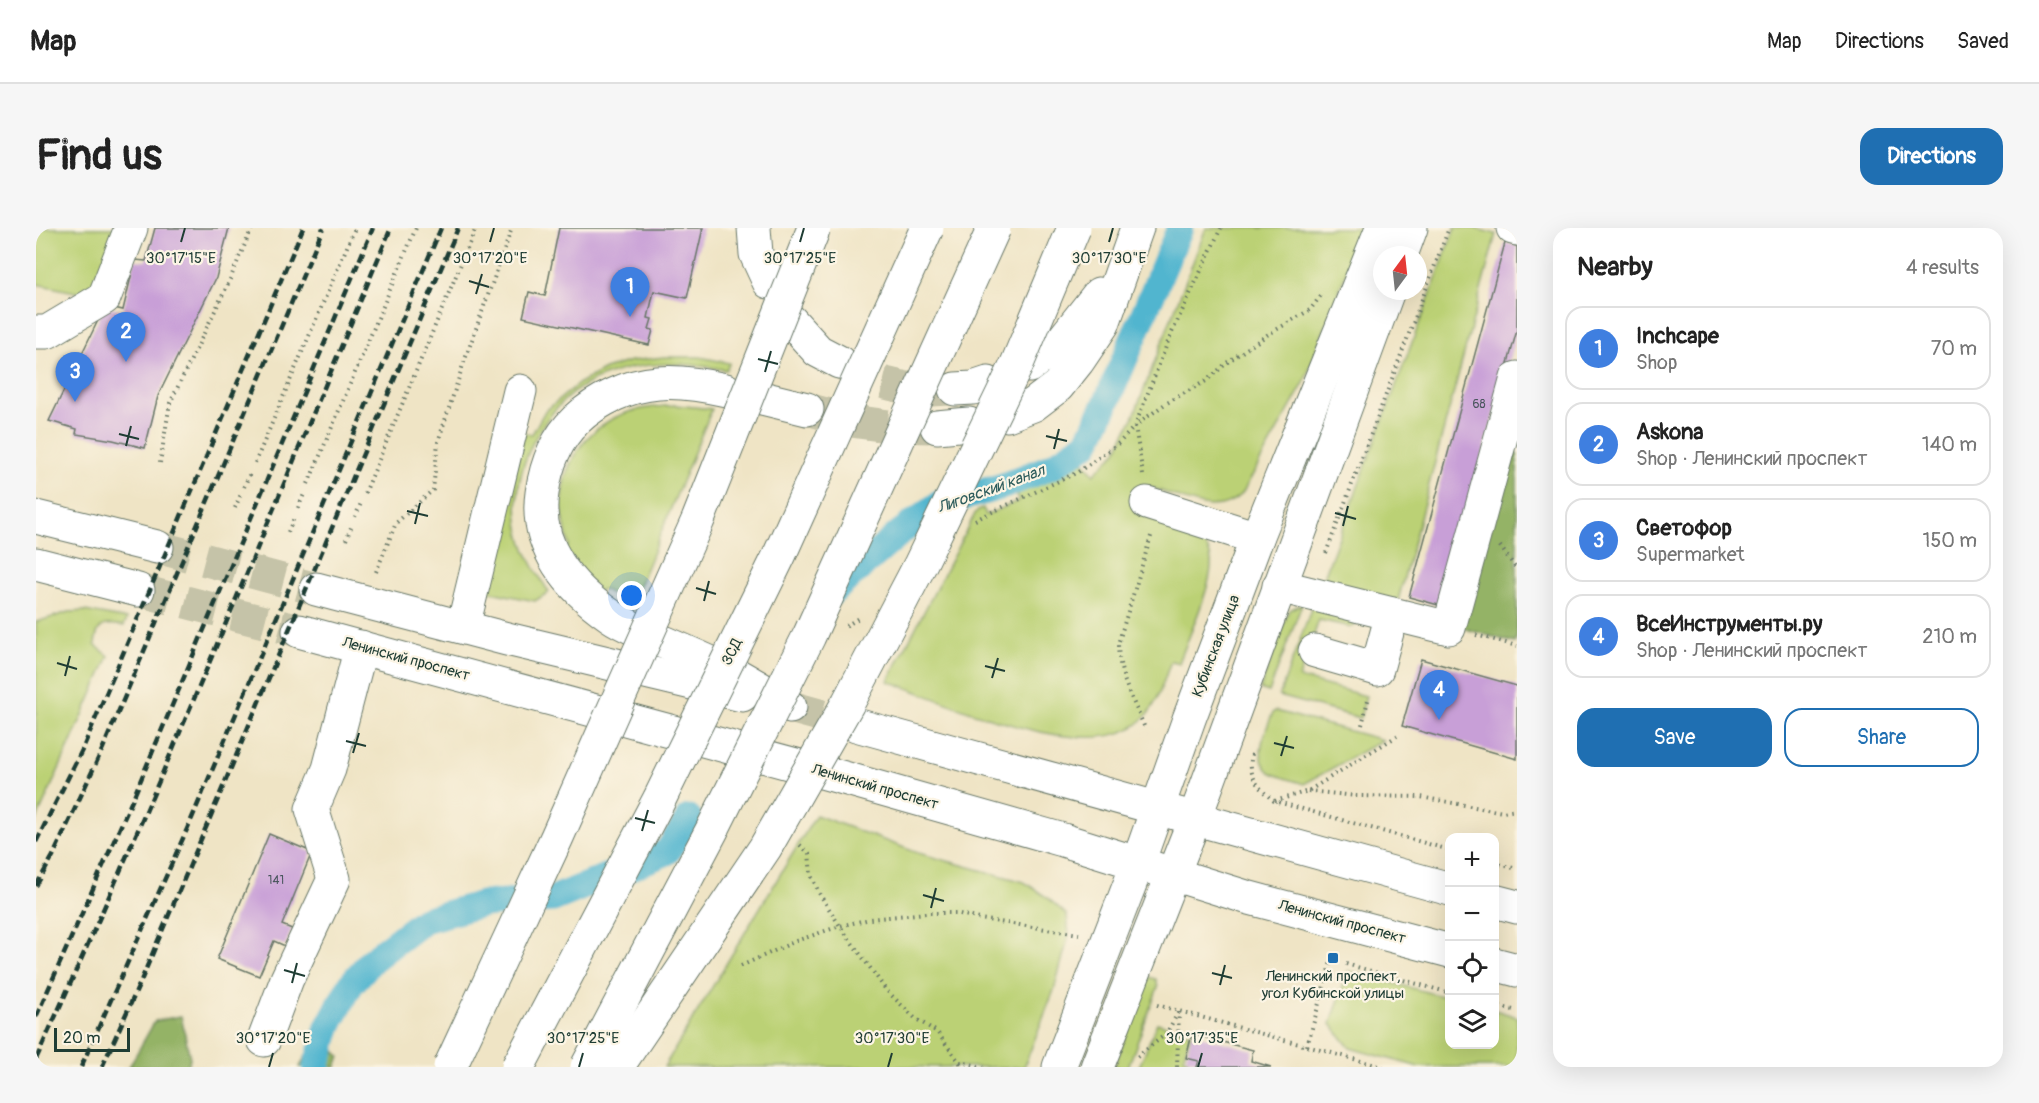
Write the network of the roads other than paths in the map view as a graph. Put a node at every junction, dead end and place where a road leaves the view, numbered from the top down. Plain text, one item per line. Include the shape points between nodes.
1 (131, 228) edge
2 (754, 228) edge
3 (814, 228) edge
4 (927, 228) edge
5 (994, 228) edge
6 (1074, 228) edge
7 (1382, 228) edge
8 (1411, 228) edge
9 (1132, 242) edge
10 (1404, 246) edge
11 (768, 282) dead end
12 (1385, 300) edge
13 (790, 320) dead end
14 (36, 332) edge
15 (839, 362) tunnel mouth
16 (1029, 366) dead end
17 (1517, 378) edge
18 (988, 383) dead end
19 (955, 389) tunnel mouth
20 (520, 390) dead end
21 (726, 390) dead end
22 (762, 398) dead end
23 (807, 409) tunnel mouth
24 (1007, 415) dead end
25 (969, 424) dead end
26 (937, 428) tunnel mouth
27 (1147, 503) road end
28 (36, 517) edge
29 (1257, 538) junction
30 (157, 548) tunnel mouth
31 (36, 564) edge
32 (1279, 586) junction
33 (316, 589) tunnel mouth
34 (138, 590) tunnel mouth
35 (1392, 614) junction
36 (463, 627) junction
37 (299, 631) tunnel mouth
38 (361, 647) junction
39 (1315, 651) dead end
40 (856, 725) tunnel mouth
41 (1157, 808) junction
42 (1196, 818) junction
43 (1138, 863) junction
44 (1174, 874) junction
45 (1445, 887) edge
46 (1499, 902) edge
47 (1517, 907) edge
48 (1445, 950) edge
49 (1499, 965) edge
50 (1517, 970) edge
51 (264, 1040) dead end
52 (450, 1067) edge
53 (518, 1067) edge
54 (587, 1067) edge
55 (617, 1067) edge
56 (1059, 1067) edge
57 (1097, 1067) edge

1 - 14 main road via 104,298 47,332
2 - 11 main road via 756,254
3 - 52 main road, bridge via 698,520
4 - 53 main road, ЗСД, bridge via 774,567 659,800
5 - 54 main road, bridge via 809,636
6 - 55 main road, bridge via 1017,364 848,703 765,848
7 - 29 main road, Кубинская улица
8 - 10 main road
9 - 16 main road via 1062,341
9 - 24 main road via 1102,324 1078,361 1058,386 1033,405
12 - 32 main road
13 - 15 main road via 818,351
17 - 35 main road via 1449,628
18 - 19 main road
20 - 36 main road
21 - 36 main road via 657,383 618,393 590,408 555,447 544,472 542,528 551,554 567,577 613,617 738,675 790,707
22 - 23 main road
25 - 26 main road
27 - 29 main road
28 - 30 main road
29 - 41 main road, Кубинская улица
31 - 34 main road
32 - 35 main road
32 - 42 main road
33 - 36 main road
35 - 39 main road via 1377,669
37 - 38 main road, Ленинский проспект
38 - 43 main road, Ленинский проспект via 856,781
38 - 51 main road via 329,769 312,809 334,879 287,979
40 - 41 main road
41 - 42 main road
41 - 43 main road, Кубинская улица
42 - 44 main road
42 - 45 main road
43 - 44 main road, Ленинский проспект
43 - 56 main road, Кубинская улица
44 - 48 main road, Ленинский проспект
44 - 57 main road
46 - 47 main road
49 - 50 main road

